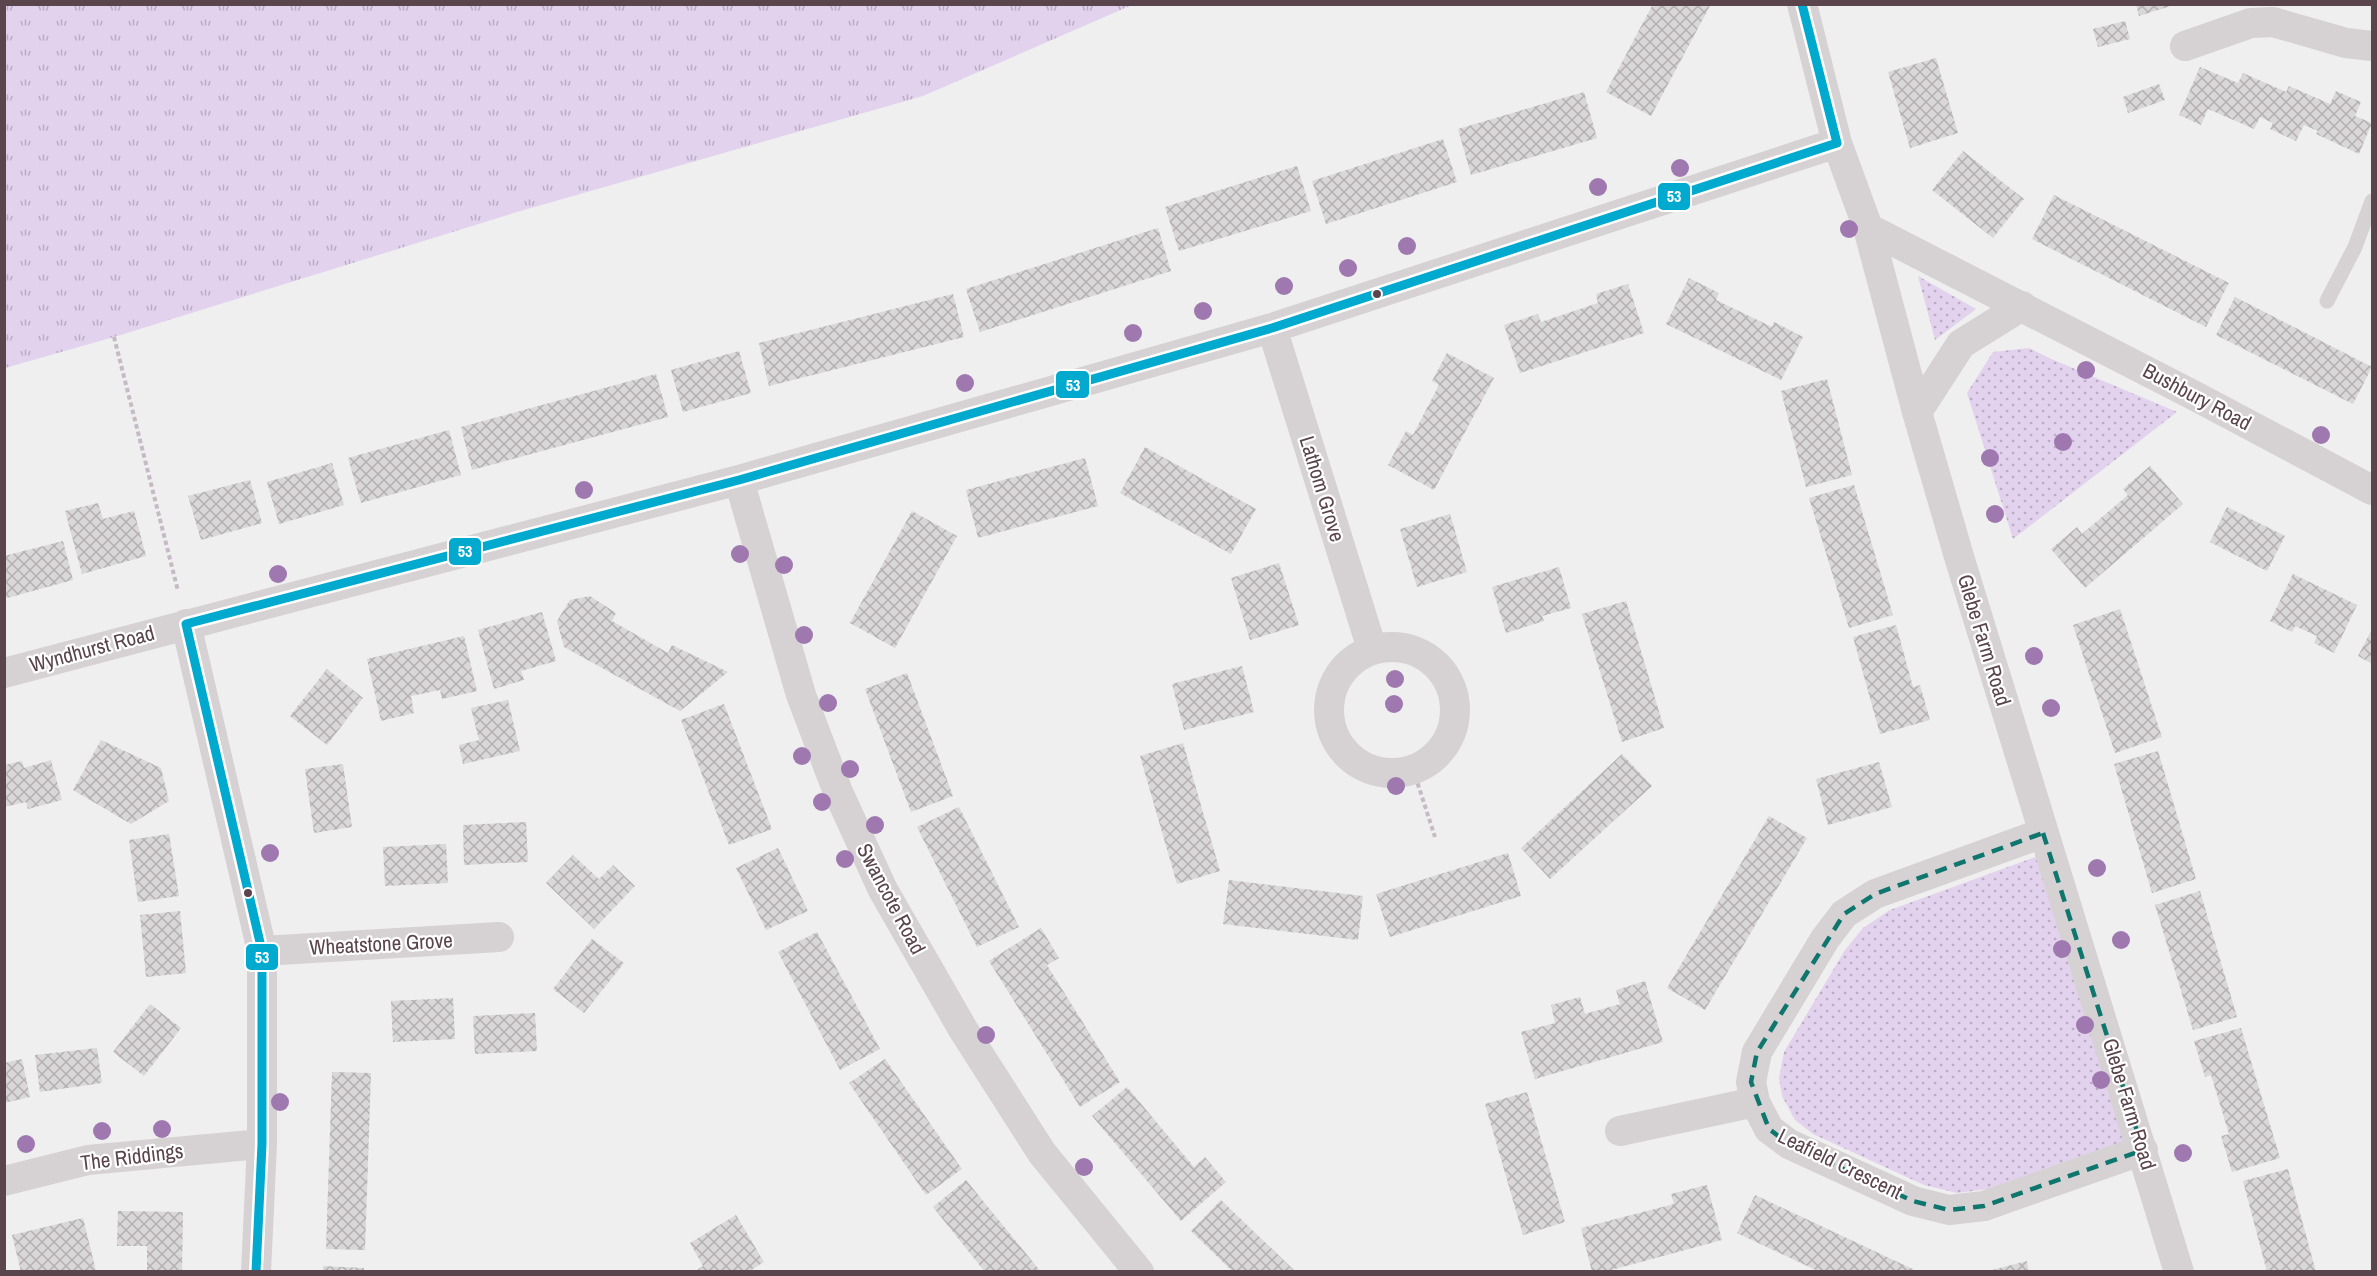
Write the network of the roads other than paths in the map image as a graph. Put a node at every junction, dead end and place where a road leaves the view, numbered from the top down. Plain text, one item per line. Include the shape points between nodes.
1 (1802, 4) edge
2 (2248, 14) edge
3 (2185, 45) dead end
4 (2373, 46) edge
5 (1837, 142) junction
6 (2373, 201) edge
7 (1868, 228) junction
8 (2327, 300) dead end
9 (2022, 306) junction
10 (1272, 328) junction
11 (1917, 412) junction
12 (739, 480) junction
13 (2373, 490) edge
14 (186, 624) junction
15 (1372, 649) junction
16 (4, 673) edge
17 (2043, 833) junction
18 (499, 937) dead end
19 (262, 951) junction
20 (1755, 1101) junction
21 (1620, 1131) dead end
22 (262, 1144) junction
23 (2144, 1150) junction
24 (4, 1181) edge
25 (256, 1272) edge
26 (1139, 1272) edge
27 (2179, 1272) edge

1 - 5 street, Glebe Farm Road
2 - 3 street
2 - 4 street via 2346,43
5 - 7 street, Glebe Farm Road
5 - 10 street, Wyndhurst Road
6 - 8 lane via 2355,247
7 - 9 street, Bushbury Road
7 - 11 street, Glebe Farm Road
9 - 11 street via 1961,344
9 - 13 street, Bushbury Road
10 - 12 street, Wyndhurst Road
10 - 15 street, Lathom Grove
11 - 17 street, Glebe Farm Road
12 - 14 street, Wyndhurst Road
12 - 26 street, Swancote Road via 801,695 838,792 883,890 964,1031 1042,1152
14 - 16 street, Wyndhurst Road
14 - 19 street
15 - 15 street via 1340,673 1331,691 1328,711 1332,731 1341,748 1374,771 1394,773 1413,769 1431,760 1453,728 1456,708 1452,689 1429,658 1411,649
17 - 20 street, Leafield Crescent via 1875,894 1844,914 1757,1052 1751,1082
17 - 23 street, Glebe Farm Road
18 - 19 street, Wheatstone Grove
19 - 22 street
20 - 21 street
20 - 23 street, Leafield Crescent via 1769,1129 1789,1144 1913,1201 1949,1210 1984,1206
22 - 24 street, The Riddings via 88,1160
22 - 25 street
23 - 27 street, Glebe Farm Road

